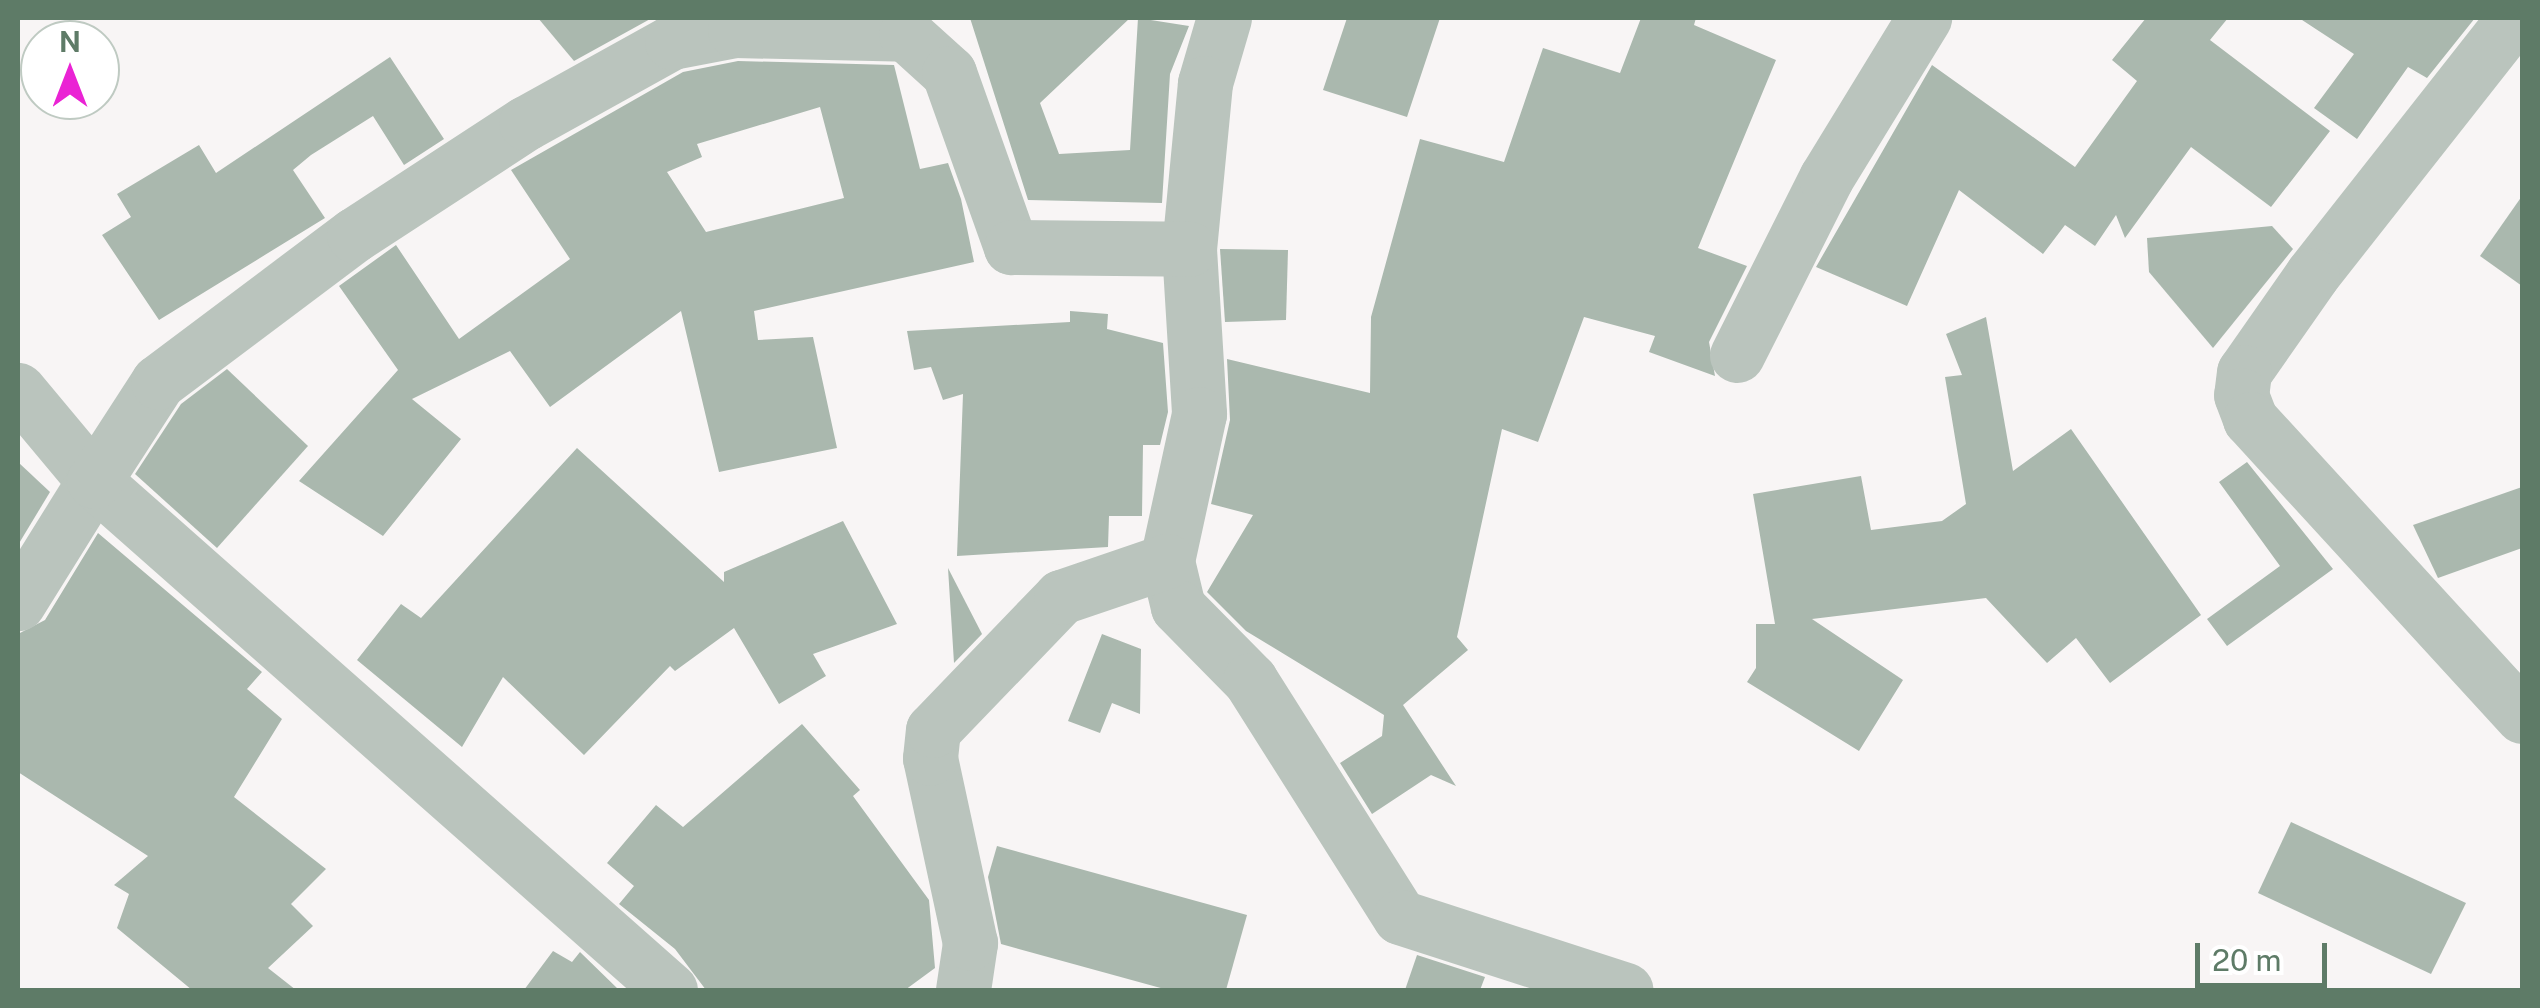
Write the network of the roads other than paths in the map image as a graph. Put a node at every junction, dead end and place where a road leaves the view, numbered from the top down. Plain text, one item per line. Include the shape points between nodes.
1 (1224, 18) edge
2 (1924, 18) edge
3 (2514, 18) edge
4 (1189, 249) junction
5 (1737, 355) dead end
6 (18, 390) edge
7 (94, 481) junction
8 (1167, 561) junction
9 (18, 604) edge
10 (2522, 716) edge
11 (670, 990) edge
12 (963, 990) edge
13 (1626, 990) edge

1 - 4 street via 1205,82
2 - 5 street via 1826,178
3 - 10 street via 2312,276 2244,372 2241,395 2250,420
4 - 7 street via 1011,247 948,73 906,34 735,30 672,42 354,235 158,382
4 - 8 street via 1198,414
6 - 7 street
7 - 9 street
7 - 11 street
8 - 12 street via 1060,597 933,730 930,758 970,942
8 - 13 street via 1178,607 1250,680 1400,918

